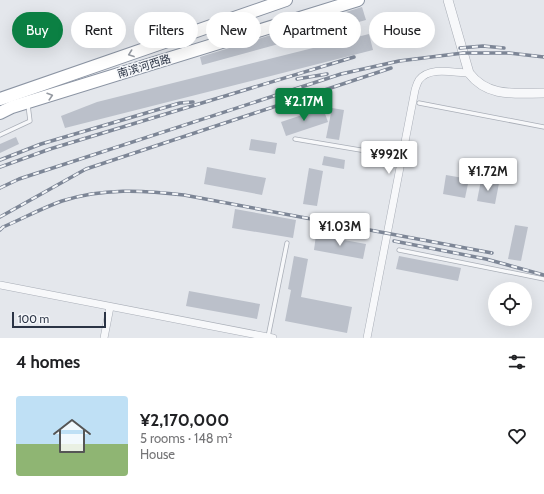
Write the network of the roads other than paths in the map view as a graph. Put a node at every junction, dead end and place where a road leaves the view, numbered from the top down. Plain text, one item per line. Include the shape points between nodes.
1 (286, 0) edge
2 (358, 0) edge
3 (448, 0) edge
4 (469, 74) junction
5 (544, 93) edge
6 (6, 101) edge
7 (28, 103) junction
8 (419, 104) dead end
9 (0, 112) edge
10 (544, 127) edge
11 (0, 135) edge
12 (295, 139) dead end
13 (402, 157) junction
14 (287, 243) dead end
15 (399, 250) dead end
16 (544, 279) edge
17 (0, 285) edge
18 (110, 307) junction
19 (271, 337) edge
20 (104, 338) edge
21 (367, 338) edge

1 -> 6 highway, 南滨河西路
7 -> 2 highway, 南滨河西路
3 - 4 street
4 - 5 street via 475,82 495,91
4 - 13 street via 433,72 419,81
6 - 7 highway, 南滨河西路
6 - 9 highway, 南滨河西路
7 - 11 lane via 30,121
8 - 10 lane
12 - 13 lane
13 - 21 street
14 - 19 lane
15 - 16 lane
17 - 18 street
18 - 19 street
18 - 20 street

